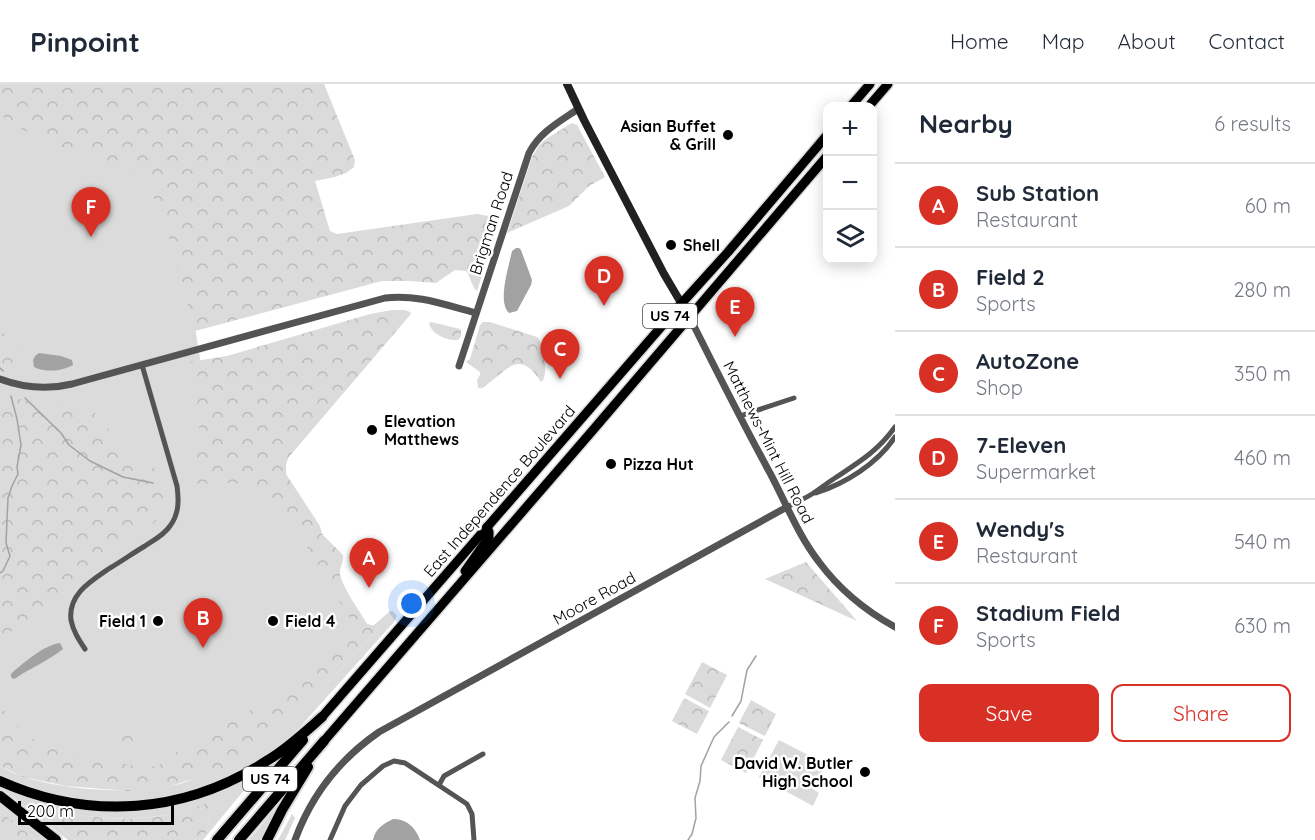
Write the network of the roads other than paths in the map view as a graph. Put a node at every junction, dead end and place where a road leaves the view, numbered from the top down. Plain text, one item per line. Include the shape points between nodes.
1 (567, 84) edge
2 (870, 84) edge
3 (888, 84) edge
4 (854, 102) edge
5 (872, 102) edge
6 (579, 110) junction
7 (823, 140) edge
8 (827, 156) edge
9 (681, 304) junction
10 (476, 313) junction
11 (690, 318) junction
12 (142, 365) junction
13 (459, 366) dead end
14 (0, 379) edge
15 (794, 398) dead end
16 (740, 416) junction
17 (895, 426) edge
18 (895, 437) edge
19 (812, 494) junction
20 (787, 507) junction
21 (487, 527) junction
22 (449, 596) junction
23 (895, 627) edge
24 (85, 649) dead end
25 (322, 717) junction
26 (324, 741) junction
27 (483, 754) dead end
28 (0, 781) edge
29 (439, 785) junction
30 (0, 796) edge
31 (56, 840) edge
32 (217, 840) edge
33 (239, 840) edge
34 (267, 840) edge
35 (296, 840) edge
36 (330, 840) edge
37 (474, 840) edge

1 - 6 main road, Matthews-Mint Hill Road
2 - 4 highway
3 - 5 highway
6 - 9 main road, Matthews-Mint Hill Road
6 - 10 street, Brigman Road via 546,130 529,153
7 - 9 highway, East Independence Boulevard / US 74
8 - 11 highway, East Independence Boulevard / US 74
9 - 11 main road, Matthews-Mint Hill Road
9 - 21 highway, East Independence Boulevard / US 74
10 - 12 street via 418,298 385,298
10 - 13 street, Brigman Road
11 - 16 street, Matthews-Mint Hill Road
11 - 22 highway, East Independence Boulevard / US 74
12 - 14 street via 57,387 27,387
12 - 24 street via 177,486 177,509 162,535 79,593 72,606 71,621
15 - 16 street
16 - 20 street, Matthews-Mint Hill Road
17 - 19 street via 873,452
18 - 19 street via 877,459 860,471
19 - 20 street
20 - 23 street, Matthews-Mint Hill Road via 818,561 835,581 872,614
20 - 35 street, Moore Road via 370,739 328,780 312,803
21 - 22 highway via 487,540
21 - 25 highway, East Independence Boulevard / US 74
22 - 26 highway, East Independence Boulevard / US 74
25 - 28 highway via 254,770 222,786 173,801 121,807 86,806 34,795
25 - 32 highway, East Independence Boulevard / US 74
26 - 33 highway, East Independence Boulevard / US 74
26 - 34 highway
27 - 29 street via 444,776
29 - 36 street via 405,762 383,766 345,806
29 - 37 street via 467,804
30 - 31 highway

